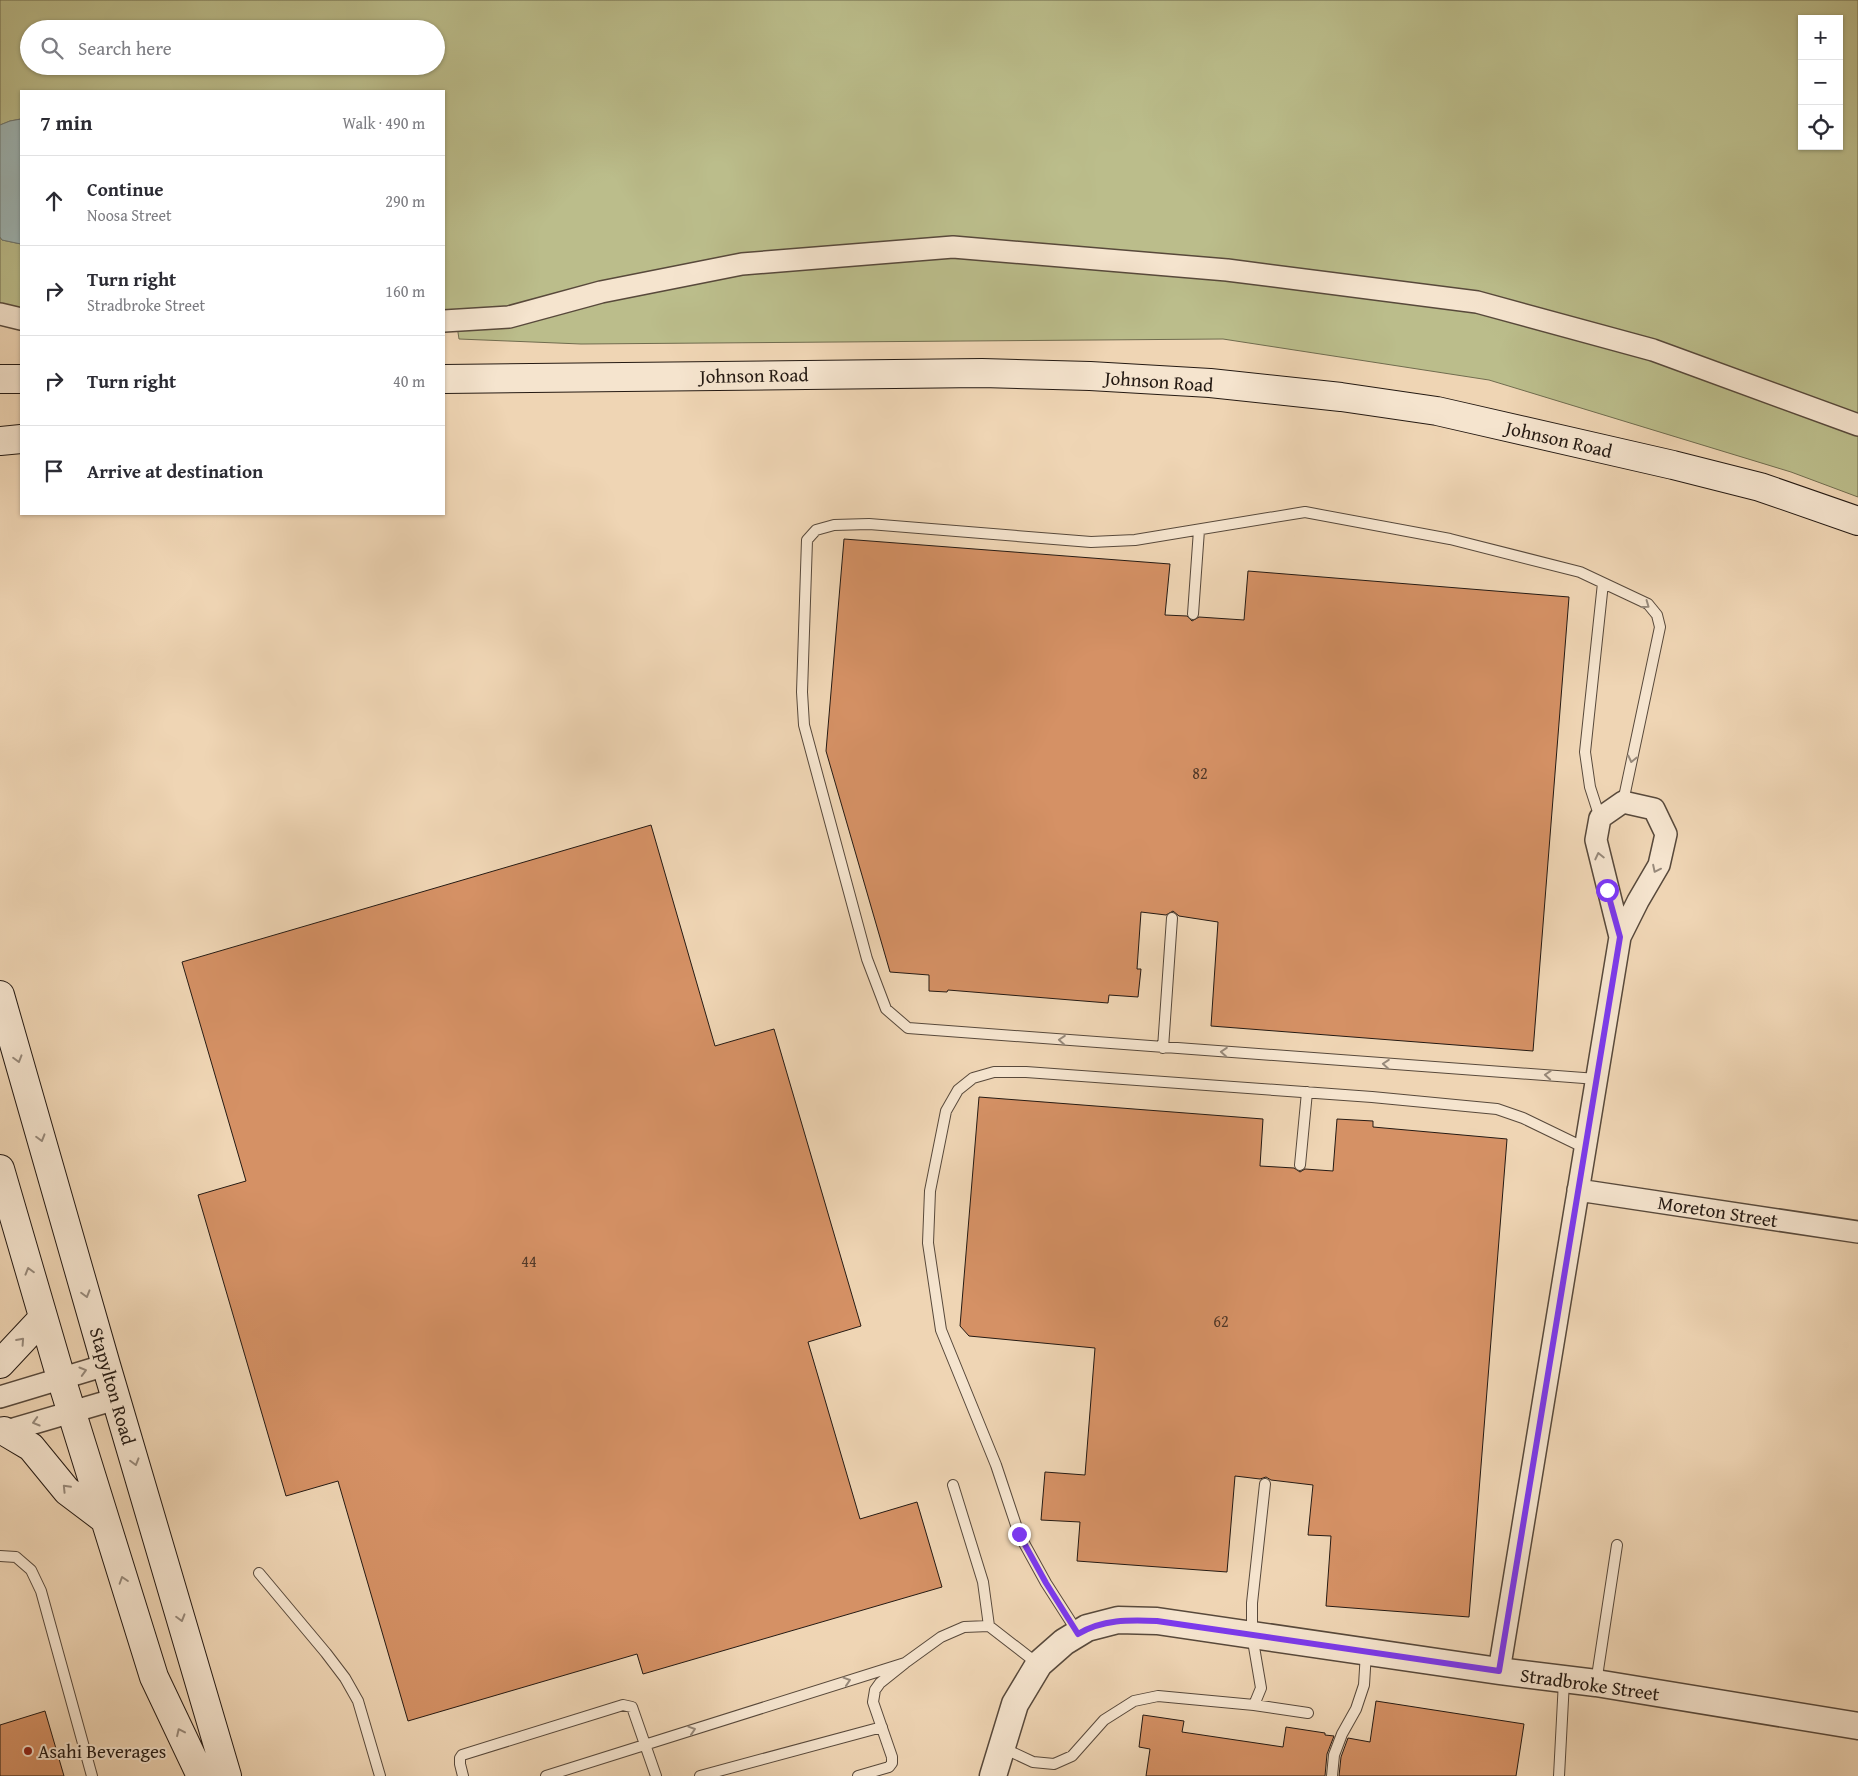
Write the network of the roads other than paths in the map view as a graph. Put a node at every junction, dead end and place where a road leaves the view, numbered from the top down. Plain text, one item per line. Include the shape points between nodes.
1 (0, 314) edge
2 (20, 319) edge
3 (445, 321) edge
4 (0, 379) edge
5 (20, 379) edge
6 (445, 379) edge
7 (20, 422) edge
8 (0, 423) edge
9 (1858, 425) edge
10 (20, 439) edge
11 (0, 441) edge
12 (1858, 521) edge
13 (1199, 530) junction
14 (1603, 583) junction
15 (1193, 614) dead end
16 (1623, 802) junction
17 (1600, 818) junction
18 (1172, 918) dead end
19 (1620, 937) junction
20 (0, 995) edge
21 (1163, 1048) junction
22 (1597, 1079) junction
23 (1308, 1092) junction
24 (1585, 1148) junction
25 (1300, 1165) dead end
26 (0, 1168) edge
27 (1578, 1190) junction
28 (1858, 1232) edge
29 (42, 1318) junction
30 (0, 1364) edge
31 (106, 1365) junction
32 (61, 1378) junction
33 (0, 1397) edge
34 (116, 1399) junction
35 (71, 1412) junction
36 (2, 1432) edge
37 (1265, 1484) dead end
38 (953, 1485) dead end
39 (104, 1519) junction
40 (1617, 1545) dead end
41 (0, 1556) edge
42 (259, 1574) dead end
43 (989, 1626) junction
44 (1078, 1634) junction
45 (1252, 1635) junction
46 (1366, 1652) junction
47 (905, 1663) junction
48 (1038, 1664) junction
49 (1499, 1671) junction
50 (1564, 1680) junction
51 (1596, 1683) junction
52 (1254, 1705) junction
53 (1308, 1713) dead end
54 (1858, 1726) edge
55 (882, 1727) junction
56 (646, 1745) junction
57 (1002, 1748) junction
58 (92, 1776) edge
59 (201, 1776) edge
60 (227, 1776) edge
61 (380, 1776) edge
62 (463, 1776) edge
63 (546, 1776) edge
64 (656, 1776) edge
65 (700, 1776) edge
66 (858, 1776) edge
67 (994, 1776) edge
68 (1332, 1776) edge
69 (1559, 1776) edge

1 - 2 street
3 - 9 street via 509,317 601,292 742,264 952,247 1228,270 1477,302 1653,350
4 - 5 main road
6 - 12 main road, Johnson Road via 982,373 1210,383 1437,411 1760,488
7 - 8 main road
10 - 11 main road
13 - 14 lane via 1305,512 1450,539 1580,572
13 - 15 lane
21 -> 13 lane via 908,1028 886,1009 867,959 804,725 802,692 807,540 816,530 834,525 869,524 1091,542 1135,540
14 -> 16 lane via 1648,604 1657,615 1660,628
14 - 17 lane via 1585,752 1590,786
16 - 17 street
16 -> 19 street via 1654,809 1666,834 1658,865
19 -> 17 street via 1596,840
18 - 21 lane
19 - 22 street
20 -> 31 main road, Stapylton Road
22 -> 21 lane
22 - 24 street
23 - 24 lane via 1497,1109
23 - 25 lane
23 - 44 lane via 994,1072 973,1078 958,1090 946,1111 930,1191 928,1243 941,1330 996,1465 1019,1534
24 - 27 street
29 -> 26 main road
27 - 28 street, Moreton Street
27 - 49 street
30 -> 29 main road
29 - 32 main road
32 -> 31 street
31 - 34 main road, Stapylton Road
32 - 33 street
32 - 35 main road
34 - 35 street
34 -> 60 main road, Stapylton Road
35 -> 36 street
35 - 39 main road
39 -> 36 main road via 67,1491 31,1447
37 - 45 lane via 1252,1603
38 - 43 lane via 983,1582
59 -> 39 main road via 154,1677
40 - 51 lane
41 - 58 lane via 16,1557 31,1570 41,1591
42 - 61 lane via 345,1678 358,1701
43 - 47 lane via 964,1628 941,1638
43 - 48 lane
44 - 45 street, Stradbroke Street via 1087,1628 1118,1620 1157,1621
44 - 48 street, Stradbroke Street
45 - 46 street, Stradbroke Street
45 - 52 lane via 1261,1688
46 - 49 street, Stradbroke Street
46 - 68 lane via 1364,1685 1334,1755
47 - 55 lane via 876,1690 873,1702
56 -> 47 lane
48 - 57 street, Stradbroke Street via 1015,1704
49 - 50 street, Stradbroke Street
50 - 51 street, Stradbroke Street
50 - 69 lane
51 - 54 street, Stradbroke Street
52 - 53 lane
52 - 57 lane via 1158,1696 1134,1702 1104,1720 1072,1756 1054,1764 1033,1762
55 - 65 lane
55 - 66 lane via 892,1763 889,1767
56 - 62 lane via 632,1707 623,1705 462,1754
56 - 63 lane
56 - 64 lane
57 - 67 street, Stradbroke Street

